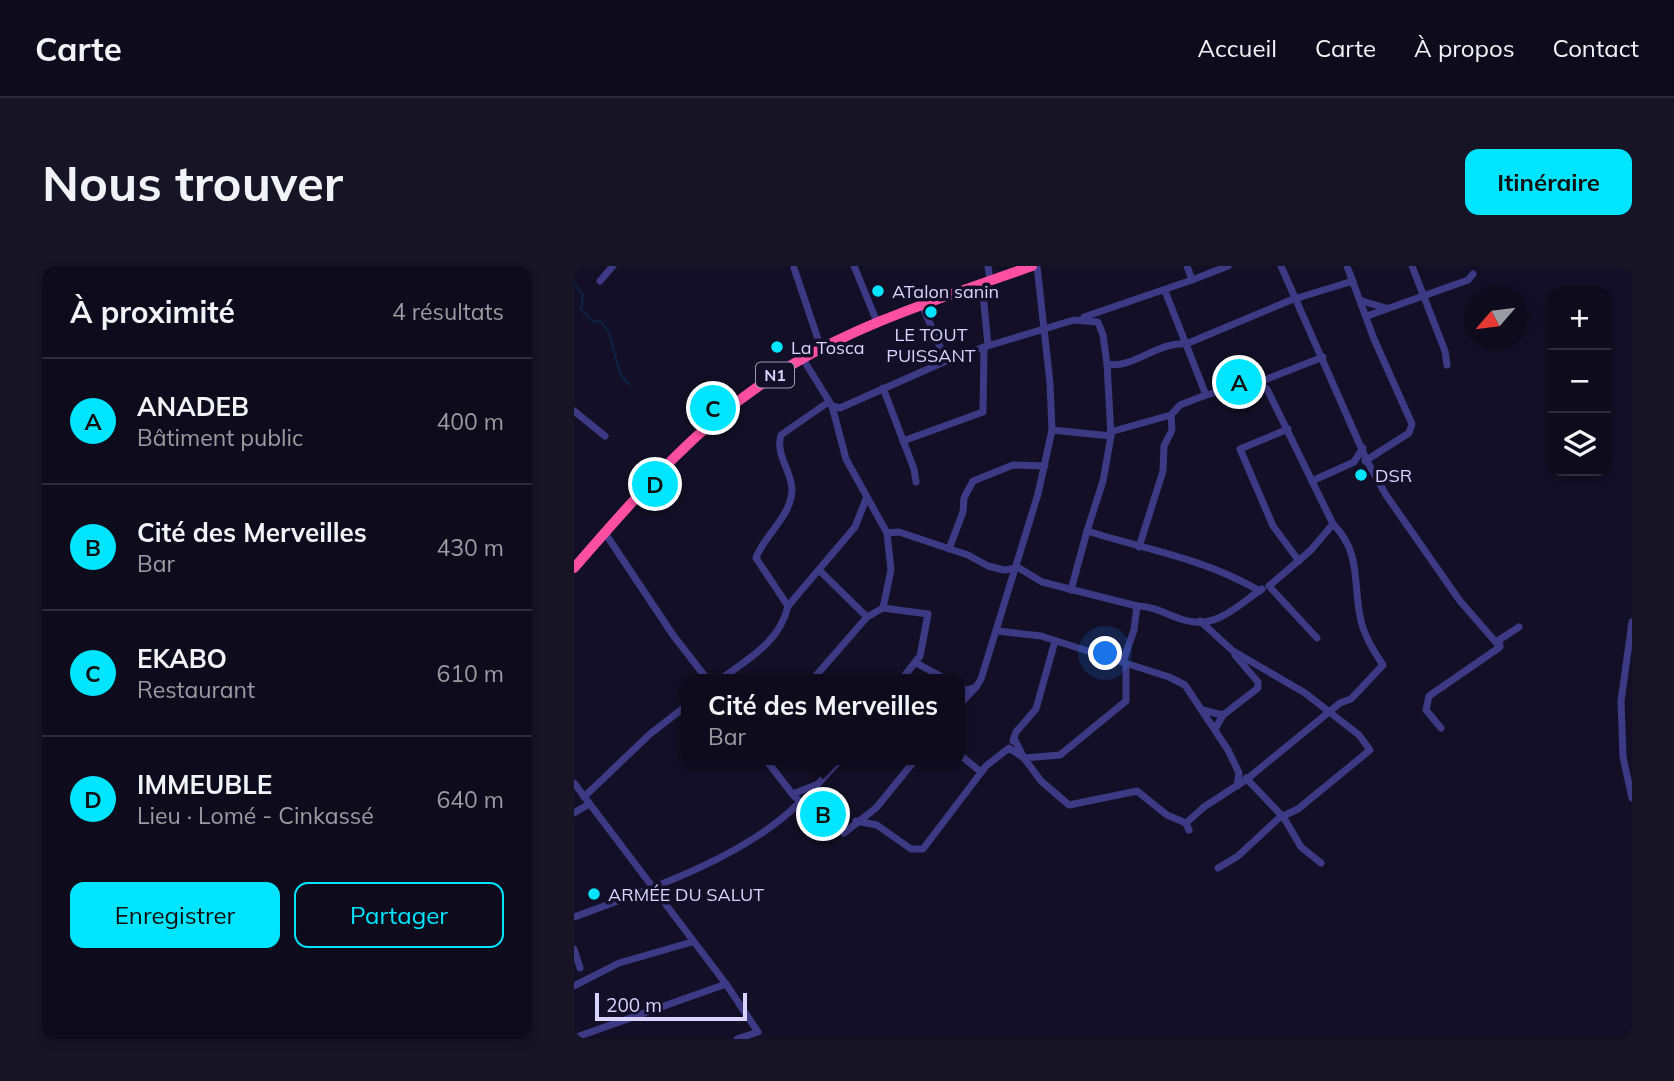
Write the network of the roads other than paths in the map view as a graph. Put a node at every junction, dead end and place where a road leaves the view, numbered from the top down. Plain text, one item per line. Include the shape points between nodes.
1 (613, 266) edge
2 (854, 266) edge
3 (988, 266) edge
4 (1034, 266) edge
5 (1187, 266) edge
6 (1228, 266) edge
7 (1281, 266) edge
8 (1347, 266) edge
9 (1412, 266) edge
10 (794, 268) dead end
11 (1473, 274) dead end
12 (1192, 280) junction
13 (600, 281) dead end
14 (1353, 281) junction
15 (986, 283) junction
16 (1165, 291) junction
17 (1422, 294) junction
18 (1295, 298) junction
19 (1362, 301) junction
20 (922, 306) junction
21 (1386, 308) junction
22 (1367, 316) junction
23 (1080, 318) junction
24 (877, 322) junction
25 (1044, 327) junction
26 (1186, 344) junction
27 (986, 346) junction
28 (821, 348) junction
29 (1323, 357) junction
30 (803, 359) junction
31 (946, 361) junction
32 (1107, 363) junction
33 (1447, 365) dead end
34 (1259, 383) junction
35 (883, 388) junction
36 (1206, 395) junction
37 (830, 405) junction
38 (574, 411) edge
39 (1171, 415) junction
40 (1289, 429) junction
41 (1052, 430) junction
42 (1111, 434) junction
43 (605, 436) dead end
44 (903, 441) junction
45 (1363, 448) junction
46 (1367, 461) junction
47 (1353, 462) junction
48 (1045, 466) junction
49 (1312, 481) junction
50 (916, 482) dead end
51 (866, 499) junction
52 (1333, 524) junction
53 (1087, 531) junction
54 (604, 533) junction
55 (887, 533) junction
56 (1139, 547) junction
57 (949, 549) junction
58 (1299, 561) junction
59 (1014, 567) junction
60 (574, 568) edge
61 (820, 571) junction
62 (1269, 586) junction
63 (1071, 590) junction
64 (1260, 591) junction
65 (788, 606) junction
66 (1136, 606) junction
67 (883, 608) junction
68 (867, 617) junction
69 (1224, 617) junction
70 (1200, 621) junction
71 (1632, 622) edge
72 (1520, 627) dead end
73 (997, 631) junction
74 (1216, 635) junction
75 (1317, 638) dead end
76 (1055, 641) junction
77 (1500, 647) junction
78 (1233, 651) junction
79 (916, 663) junction
80 (1124, 663) junction
81 (704, 674) edge
82 (728, 674) edge
83 (817, 674) edge
84 (906, 674) edge
85 (937, 674) edge
86 (976, 687) junction
87 (965, 689) edge
88 (965, 699) edge
89 (1201, 710) junction
90 (681, 711) edge
91 (1329, 712) junction
92 (1223, 715) junction
93 (1441, 728) dead end
94 (1215, 729) junction
95 (1014, 738) junction
96 (1009, 748) junction
97 (1024, 758) junction
98 (965, 759) edge
99 (770, 765) edge
100 (835, 765) edge
101 (911, 765) edge
102 (981, 772) junction
103 (1239, 773) junction
104 (1247, 779) junction
105 (574, 783) edge
106 (1237, 786) junction
107 (793, 794) junction
108 (1632, 798) edge
109 (587, 800) junction
110 (800, 802) junction
111 (574, 813) edge
112 (1284, 818) junction
113 (856, 821) junction
114 (832, 831) dead end
115 (844, 834) dead end
116 (1321, 863) dead end
117 (1218, 868) dead end
118 (651, 888) junction
119 (574, 917) edge
120 (692, 942) junction
121 (574, 949) edge
122 (580, 968) dead end
123 (726, 984) junction
124 (574, 986) edge
125 (574, 1038) edge
126 (737, 1039) edge

1 - 13 street
2 - 24 street
3 - 15 street
4 - 15 highway, N1
4 - 25 street
5 - 12 street
6 - 12 street
7 - 18 street
8 - 14 street
9 - 17 street
10 - 28 street
11 - 17 street via 1468,280
12 - 16 street
14 - 18 street
14 - 19 street
15 - 20 highway, N1
15 - 27 street
16 - 23 street
16 - 26 street
17 - 21 street
17 - 33 street
18 - 26 street
18 - 29 street
19 - 21 street
19 - 22 street
20 - 24 highway, N1
20 - 31 street
21 - 22 street
22 - 46 street via 1412,424 1409,433
23 - 25 street
23 - 32 street via 1098,322
24 - 28 highway, N1
25 - 27 street
25 - 41 street
26 - 32 street via 1170,345 1124,364
26 - 36 street
27 - 31 street
27 - 44 street via 983,412
28 - 30 highway, N1
29 - 34 street
29 - 45 street
30 - 37 street
30 - 54 highway, N1 via 718,416 668,461
31 - 35 street
32 - 42 street
34 - 36 street
34 - 40 street via 1274,397
35 - 37 street via 840,408
35 - 44 street
36 - 39 street via 1180,405
37 - 51 street via 846,459
37 - 65 street via 781,435 791,492 778,524 756,558
38 - 43 street
39 - 42 street
39 - 56 street via 1163,471
40 - 49 street
40 - 58 street via 1240,449 1273,526
41 - 42 street
41 - 48 street
42 - 53 street via 1103,481
44 - 50 street
45 - 46 street
45 - 47 street
46 - 47 street
46 - 77 street via 1447,584
47 - 49 street
48 - 57 street via 1013,465 973,481
48 - 59 street
49 - 52 street
51 - 55 street
51 - 61 street via 855,527
52 - 58 street
52 - 91 street via 1352,551 1359,615 1383,665 1351,699
53 - 56 street
53 - 63 street
54 - 60 highway, N1
54 - 81 street
55 - 57 street
55 - 67 street via 891,570
56 - 64 street via 1195,559
57 - 59 street via 1004,570
58 - 62 street
59 - 63 street
59 - 73 street
61 - 65 street
61 - 68 street
62 - 64 street
62 - 75 street
63 - 66 street
64 - 69 street
65 - 82 street via 767,645
66 - 70 street
66 - 80 street via 1135,629
67 - 68 street
67 - 79 street via 928,614
68 - 83 street
69 - 70 street
69 - 74 street
70 - 74 street
71 - 108 street via 1621,701 1623,757
72 - 77 street via 1499,640
73 - 76 street
73 - 86 street
74 - 78 street
76 - 80 street
76 - 95 street via 1037,709
77 - 93 street via 1429,696 1426,710
78 - 91 street via 1277,674
78 - 92 street via 1258,688
79 - 84 street
79 - 85 street
80 - 89 street via 1185,685
80 - 97 street via 1126,701 1060,755
86 - 87 street
86 - 88 street
89 - 92 street
89 - 94 street
90 - 109 street via 650,734
91 - 104 street
91 - 112 street via 1370,750
92 - 94 street
94 - 103 street
95 - 96 street
95 - 97 street
96 - 97 street
96 - 102 street
97 - 106 street via 1041,782 1069,805 1138,792 1187,827 1204,807
98 - 102 street
99 - 107 street
100 - 107 street via 818,784
101 - 113 street via 876,808
102 - 113 street via 923,849 916,851 877,825
103 - 104 street
103 - 106 street
104 - 106 street
104 - 112 street
105 - 109 street
107 - 110 street
109 - 111 street
109 - 118 street
110 - 114 street
110 - 118 street via 744,844
112 - 116 street via 1301,847
112 - 117 street
113 - 115 street
118 - 119 street
118 - 120 street
120 - 123 street
120 - 124 street via 619,963
121 - 122 street
123 - 125 street
123 - 126 street via 758,1032

